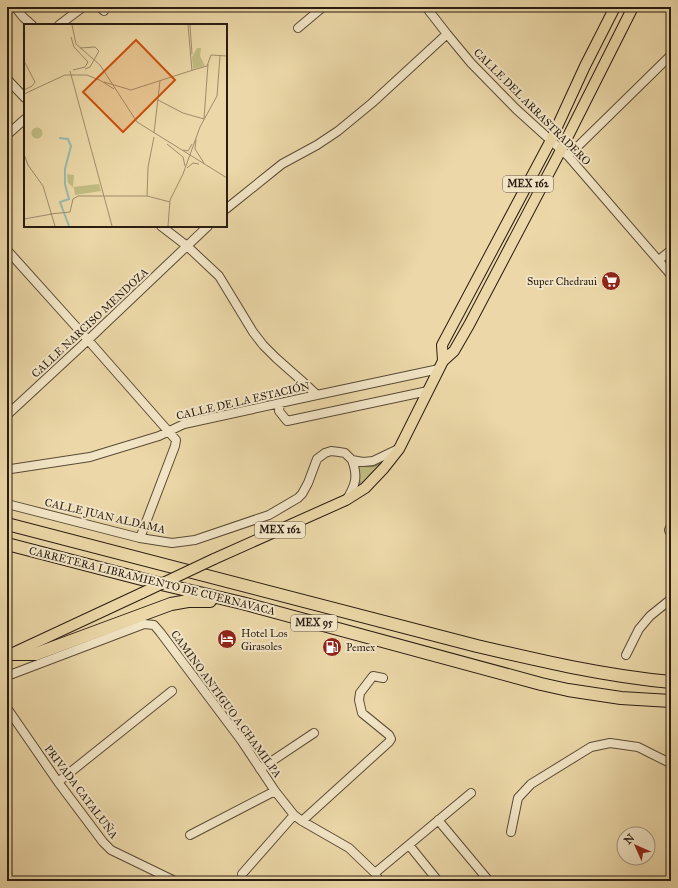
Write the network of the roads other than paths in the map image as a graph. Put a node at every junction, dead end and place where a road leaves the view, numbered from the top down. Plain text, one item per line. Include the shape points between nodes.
1 (15, 7) edge
2 (83, 7) edge
3 (323, 7) edge
4 (615, 7) edge
5 (633, 7) edge
6 (430, 9) edge
7 (31, 24) edge
8 (60, 24) edge
9 (298, 28) dead end
10 (447, 34) junction
11 (671, 54) edge
12 (7, 79) edge
13 (24, 97) edge
14 (24, 120) edge
15 (7, 135) edge
16 (551, 140) junction
17 (565, 153) junction
18 (227, 208) edge
19 (162, 227) edge
20 (207, 227) edge
21 (187, 246) junction
22 (7, 250) edge
23 (671, 250) edge
24 (659, 260) junction
25 (671, 275) edge
26 (88, 340) junction
27 (441, 365) junction
28 (428, 391) junction
29 (317, 395) junction
30 (280, 403) junction
31 (7, 415) edge
32 (168, 432) junction
33 (399, 449) junction
34 (7, 460) edge
35 (352, 460) junction
36 (9, 468) edge
37 (346, 500) junction
38 (7, 504) edge
39 (7, 524) edge
40 (671, 526) edge
41 (671, 534) edge
42 (140, 538) junction
43 (7, 544) edge
44 (671, 599) edge
45 (242, 603) junction
46 (9, 655) edge
47 (626, 655) dead end
48 (7, 676) edge
49 (383, 678) dead end
50 (671, 682) edge
51 (172, 691) dead end
52 (671, 701) edge
53 (7, 708) edge
54 (314, 733) dead end
55 (671, 764) edge
56 (260, 769) junction
57 (58, 782) junction
58 (275, 792) junction
59 (470, 793) dead end
60 (294, 815) junction
61 (438, 820) junction
62 (302, 821) junction
63 (511, 832) dead end
64 (190, 835) dead end
65 (409, 845) junction
66 (374, 873) junction
67 (242, 874) dead end
68 (175, 881) edge
69 (379, 881) edge
70 (438, 881) edge
71 (489, 881) edge

1 - 7 street
2 - 8 street
3 - 9 street
4 - 16 main road, MEX 162
5 - 17 main road, MEX 162
6 - 10 street, CALLE DEL ARRASTRADERO
10 - 16 street, CALLE DEL ARRASTRADERO via 505,98
10 - 18 street via 338,131 282,164
11 - 17 street
12 - 13 street
14 - 15 street
16 - 17 street, CALLE DEL ARRASTRADERO
16 - 27 main road, MEX 162 via 442,345
17 - 24 street, CALLE DEL ARRASTRADERO
17 - 27 main road, MEX 162 via 454,351
19 - 21 street
20 - 21 street, CALLE NARCISO MENDOZA
21 - 26 street, CALLE NARCISO MENDOZA
21 - 29 street via 219,276 263,346
22 - 26 street
23 - 24 street
24 - 25 street, CALLE DEL ARRASTRADERO
26 - 31 street, CALLE NARCISO MENDOZA
26 - 32 street
27 - 28 main road, MEX 162
27 - 29 street, CALLE DE LA ESTACIÓN
28 - 30 street via 287,420 279,411
28 - 33 main road, MEX 162
29 - 30 street, CALLE DE LA ESTACIÓN
30 - 32 street, CALLE DE LA ESTACIÓN via 184,424
32 - 36 street, CALLE DE LA ESTACIÓN via 90,457
32 - 42 street via 176,440 175,446
33 - 35 street, CALLE JUAN ALDAMA via 374,461
33 - 37 main road, MEX 162 via 365,488
34 - 36 street
35 - 37 street via 355,480 353,490
35 - 42 street, CALLE JUAN ALDAMA via 345,453 331,450 325,453 317,459 302,494 269,515 194,540 172,543
37 - 46 main road, MEX 162, bridge
38 - 42 street, CALLE JUAN ALDAMA
39 - 50 highway, CARRETERA LIBRAMIENTO DE CUERNAVACA / MEX 95 via 477,646 549,663 642,680
40 - 41 street
43 - 45 highway, CARRETERA LIBRAMIENTO DE CUERNAVACA / MEX 95
44 - 47 street via 639,629
45 - 46 highway via 188,600 36,654
45 - 52 highway, CARRETERA LIBRAMIENTO DE CUERNAVACA / MEX 95 via 541,684 622,698
48 - 56 street, CAMINO ANTIGUO A CHAMILPA via 144,624 154,625
49 - 62 street via 373,676 360,693 359,700 362,713 391,739
51 - 57 street
53 - 57 street, PRIVADA CATALUÑA
54 - 56 street
55 - 63 street via 638,747 610,744 591,747 531,784 518,798
56 - 58 street, CAMINO ANTIGUO A CHAMILPA
57 - 68 street, PRIVADA CATALUÑA via 111,850
58 - 60 street, CAMINO ANTIGUO A CHAMILPA
58 - 64 street
59 - 61 street
60 - 62 street, CAMINO ANTIGUO A CHAMILPA
60 - 67 street
61 - 65 street
61 - 71 street
62 - 66 street, CAMINO ANTIGUO A CHAMILPA via 349,848
65 - 66 street
65 - 70 street
66 - 69 street, CAMINO ANTIGUO A CHAMILPA

